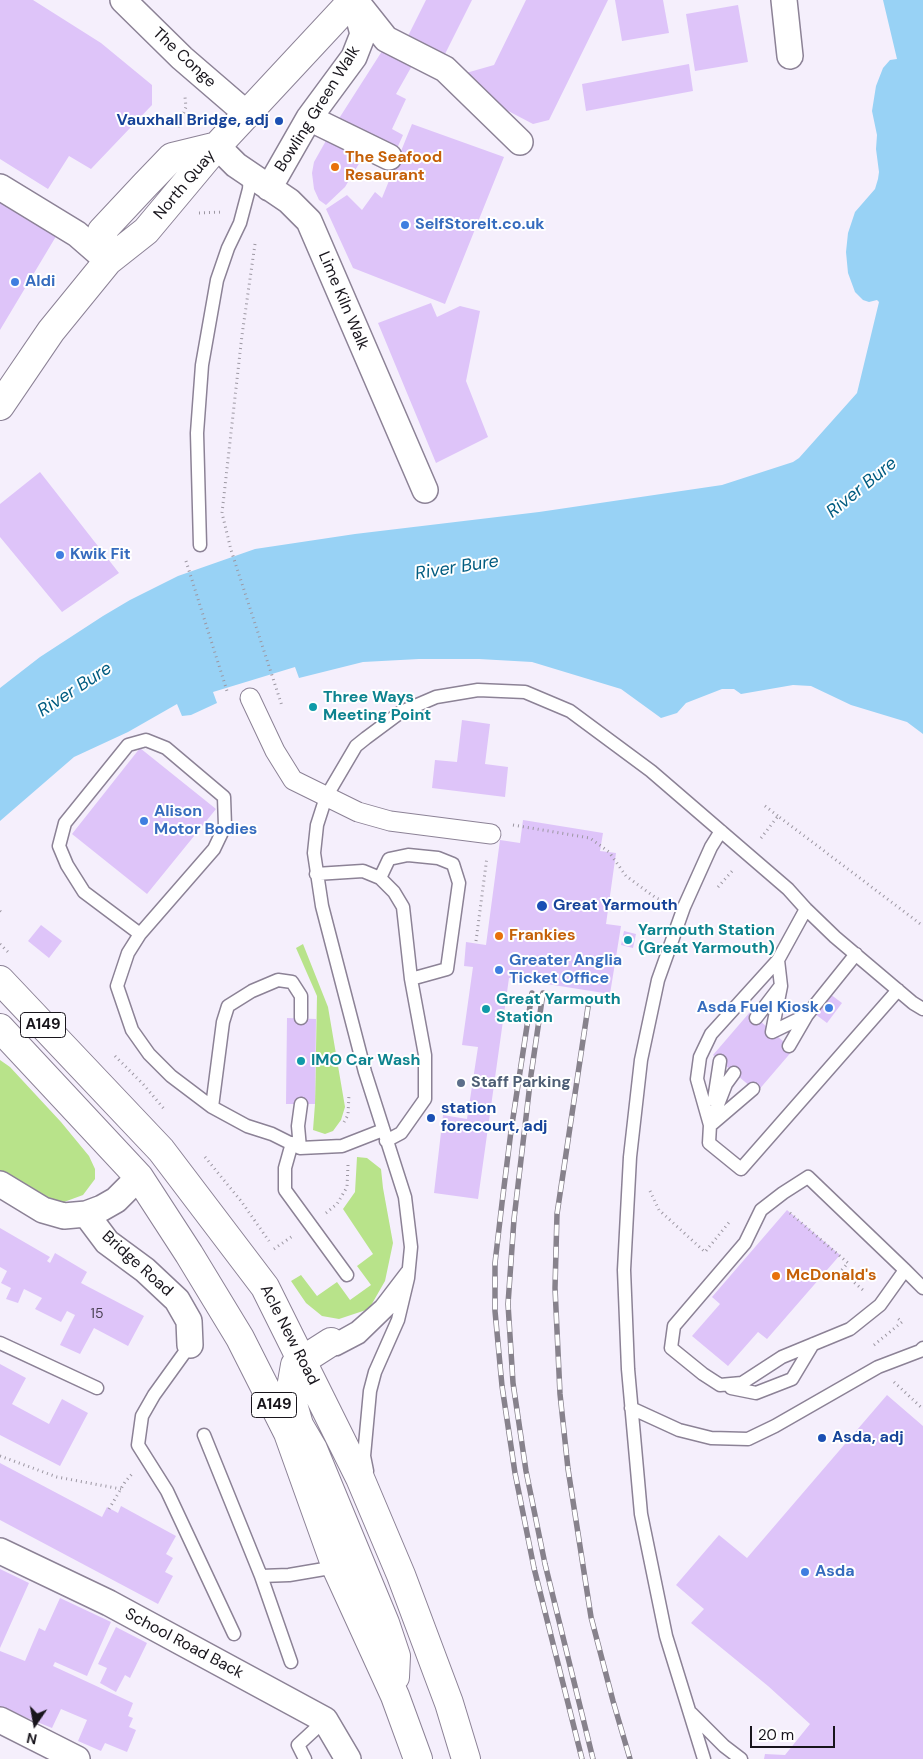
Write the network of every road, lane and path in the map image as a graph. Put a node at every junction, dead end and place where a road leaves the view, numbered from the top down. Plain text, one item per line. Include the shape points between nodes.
1 (123, 0) edge
2 (354, 0) edge
3 (784, 0) edge
4 (790, 56) dead end
5 (247, 114) junction
6 (309, 118) junction
7 (520, 142) dead end
8 (217, 146) junction
9 (389, 157) dead end
10 (259, 182) junction
11 (0, 186) edge
12 (256, 241) dead end
13 (108, 261) junction
14 (0, 406) edge
15 (425, 490) dead end
16 (200, 545) dead end
17 (184, 556) dead end
18 (273, 681) dead end
19 (227, 692) dead end
20 (250, 698) dead end
21 (326, 797) junction
22 (765, 806) dead end
23 (778, 816) junction
24 (766, 831) dead end
25 (721, 832) junction
26 (491, 834) junction
27 (316, 874) junction
28 (380, 878) junction
29 (684, 907) junction
30 (806, 910) junction
31 (923, 926) edge
32 (140, 934) junction
33 (476, 941) dead end
34 (856, 954) junction
35 (778, 960) junction
36 (412, 979) junction
37 (0, 980) edge
38 (781, 986) junction
39 (898, 990) junction
40 (923, 1009) edge
41 (807, 1014) junction
42 (300, 1018) dead end
43 (756, 1018) dead end
44 (0, 1028) edge
45 (789, 1046) dead end
46 (720, 1061) dead end
47 (734, 1073) dead end
48 (346, 1086) dead end
49 (753, 1089) dead end
50 (301, 1104) dead end
51 (212, 1107) junction
52 (710, 1125) junction
53 (384, 1135) junction
54 (296, 1146) junction
55 (342, 1146) junction
56 (139, 1177) junction
57 (0, 1184) edge
58 (766, 1206) junction
59 (86, 1214) junction
60 (736, 1215) dead end
61 (310, 1223) junction
62 (691, 1240) dead end
63 (274, 1249) dead end
64 (905, 1270) junction
65 (408, 1273) junction
66 (347, 1275) dead end
67 (265, 1287) junction
68 (923, 1288) edge
69 (880, 1305) junction
70 (0, 1343) edge
71 (813, 1344) junction
72 (190, 1345) joint
73 (334, 1346) junction
74 (245, 1347) junction
75 (923, 1348) edge
76 (300, 1367) junction
77 (878, 1367) junction
78 (720, 1385) junction
79 (97, 1388) dead end
80 (631, 1408) junction
81 (923, 1409) edge
82 (204, 1435) dead end
83 (0, 1456) edge
84 (148, 1460) junction
85 (121, 1489) junction
86 (372, 1507) junction
87 (110, 1509) dead end
88 (0, 1551) edge
89 (336, 1567) junction
90 (261, 1576) junction
91 (234, 1634) dead end
92 (291, 1662) dead end
93 (395, 1696) junction
94 (689, 1712) junction
95 (0, 1720) edge
96 (325, 1720) junction
97 (77, 1759) edge
98 (305, 1759) edge
99 (348, 1759) edge
100 (418, 1759) edge
101 (466, 1759) edge
102 (704, 1759) edge
103 (741, 1759) edge

1 - 5 street, The Conge via 182,58
2 - 5 main road, North Quay
2 - 6 street, Bowling Green Walk via 363,34 360,42 354,57
2 - 7 street via 386,39 446,68
3 - 4 street
5 - 8 main road, North Quay
6 - 9 street
6 - 10 street, Bowling Green Walk
8 - 10 street, Lime Kiln Walk via 236,166
8 - 13 main road, North Quay via 146,231
10 - 15 street, Lime Kiln Walk via 289,201 309,221
10 - 16 lane via 249,189 240,223 217,280 202,365 197,433
11 - 13 street via 78,234
12 - 18 path via 222,513
13 - 14 main road, North Quay via 51,331
17 - 19 path
20 - 21 street via 293,780
21 - 25 lane via 356,746 401,712 436,697 478,690 524,692 570,712 651,771
21 - 26 street via 358,812 390,821
21 - 27 lane via 317,824
22 - 23 path
23 - 24 path
23 - 31 path
25 - 29 lane
25 - 30 lane via 788,889
26 - 29 path via 491,822 590,838 609,852 626,876 656,898
26 - 33 path
27 - 28 lane via 362,871
27 - 53 lane via 355,1035
28 - 36 lane via 403,907
28 - 36 lane via 390,859 408,855 438,858 452,864 459,883 447,970
29 - 80 lane via 658,980 641,1060 630,1157 624,1270
30 - 34 lane
30 - 35 lane
32 - 32 lane via 214,849 225,826 224,797 166,748 146,740 128,745 66,823 59,846 84,892
32 - 51 lane via 128,953 117,986 132,1030 149,1054
34 - 39 lane
34 - 41 lane
35 - 38 lane
35 - 52 lane via 711,1034 700,1057 697,1079
36 - 53 lane via 425,1056 425,1099 401,1133
37 - 67 main road, Acle New Road / A149 via 161,1150
38 - 41 lane via 772,1032
38 - 43 lane
39 - 40 lane
39 - 52 lane via 740,1169 709,1143
41 - 45 lane
42 - 51 lane via 301,996 292,982 278,980 228,1006 222,1022
44 - 56 main road, A149
46 - 52 lane
47 - 52 lane via 726,1084
48 - 55 path via 348,1115 340,1127
49 - 52 lane
50 - 54 lane
51 - 54 lane
53 - 55 lane
53 - 65 lane via 405,1197 411,1247
54 - 55 lane
54 - 61 lane via 285,1168 285,1190
55 - 61 path via 349,1169 347,1187 337,1204
56 - 59 street, Bridge Road via 116,1200
56 - 74 main road, A149
57 - 59 street, Bridge Road via 43,1210 64,1216
58 - 64 lane via 808,1177
58 - 69 path via 787,1210 848,1264 841,1271
58 - 78 lane via 745,1243 674,1326 671,1348
59 - 72 street, Bridge Road via 107,1242 145,1270 177,1300 189,1321
60 - 62 path via 705,1252
61 - 63 path
61 - 66 lane
64 - 68 lane
64 - 69 lane
65 - 73 lane via 381,1306
65 - 86 lane via 398,1320 370,1391 364,1456
67 - 73 main road, A149 via 291,1321 310,1336
67 - 76 main road, Acle New Road / A149
69 - 71 lane via 850,1329
69 - 77 path via 902,1322 867,1350
70 - 79 lane
71 - 78 lane via 782,1357 742,1384
71 - 78 lane via 792,1379 756,1393
72 - 84 lane via 142,1416 138,1445
73 - 76 main road
74 - 76 main road, A149 via 268,1372 288,1377
74 - 89 main road, A149 via 288,1433
75 - 77 lane
76 - 86 main road, Acle New Road / A149 via 360,1478
76 - 93 main road, A149 via 290,1394 299,1424 313,1450 385,1623 396,1656
77 - 80 lane via 748,1439 711,1438 679,1430
77 - 81 path
80 - 94 lane via 641,1514 666,1636
82 - 90 lane
83 - 85 path via 58,1478
84 - 85 path
84 - 91 lane via 167,1491
85 - 87 path
86 - 101 main road, Acle New Road / A149 via 402,1575
88 - 96 street, School Road Back via 109,1603
89 - 90 lane
89 - 93 main road, A149
90 - 92 lane
93 - 100 main road, A149
94 - 102 lane
94 - 103 lane
95 - 97 street
96 - 98 lane via 298,1745
96 - 99 street

